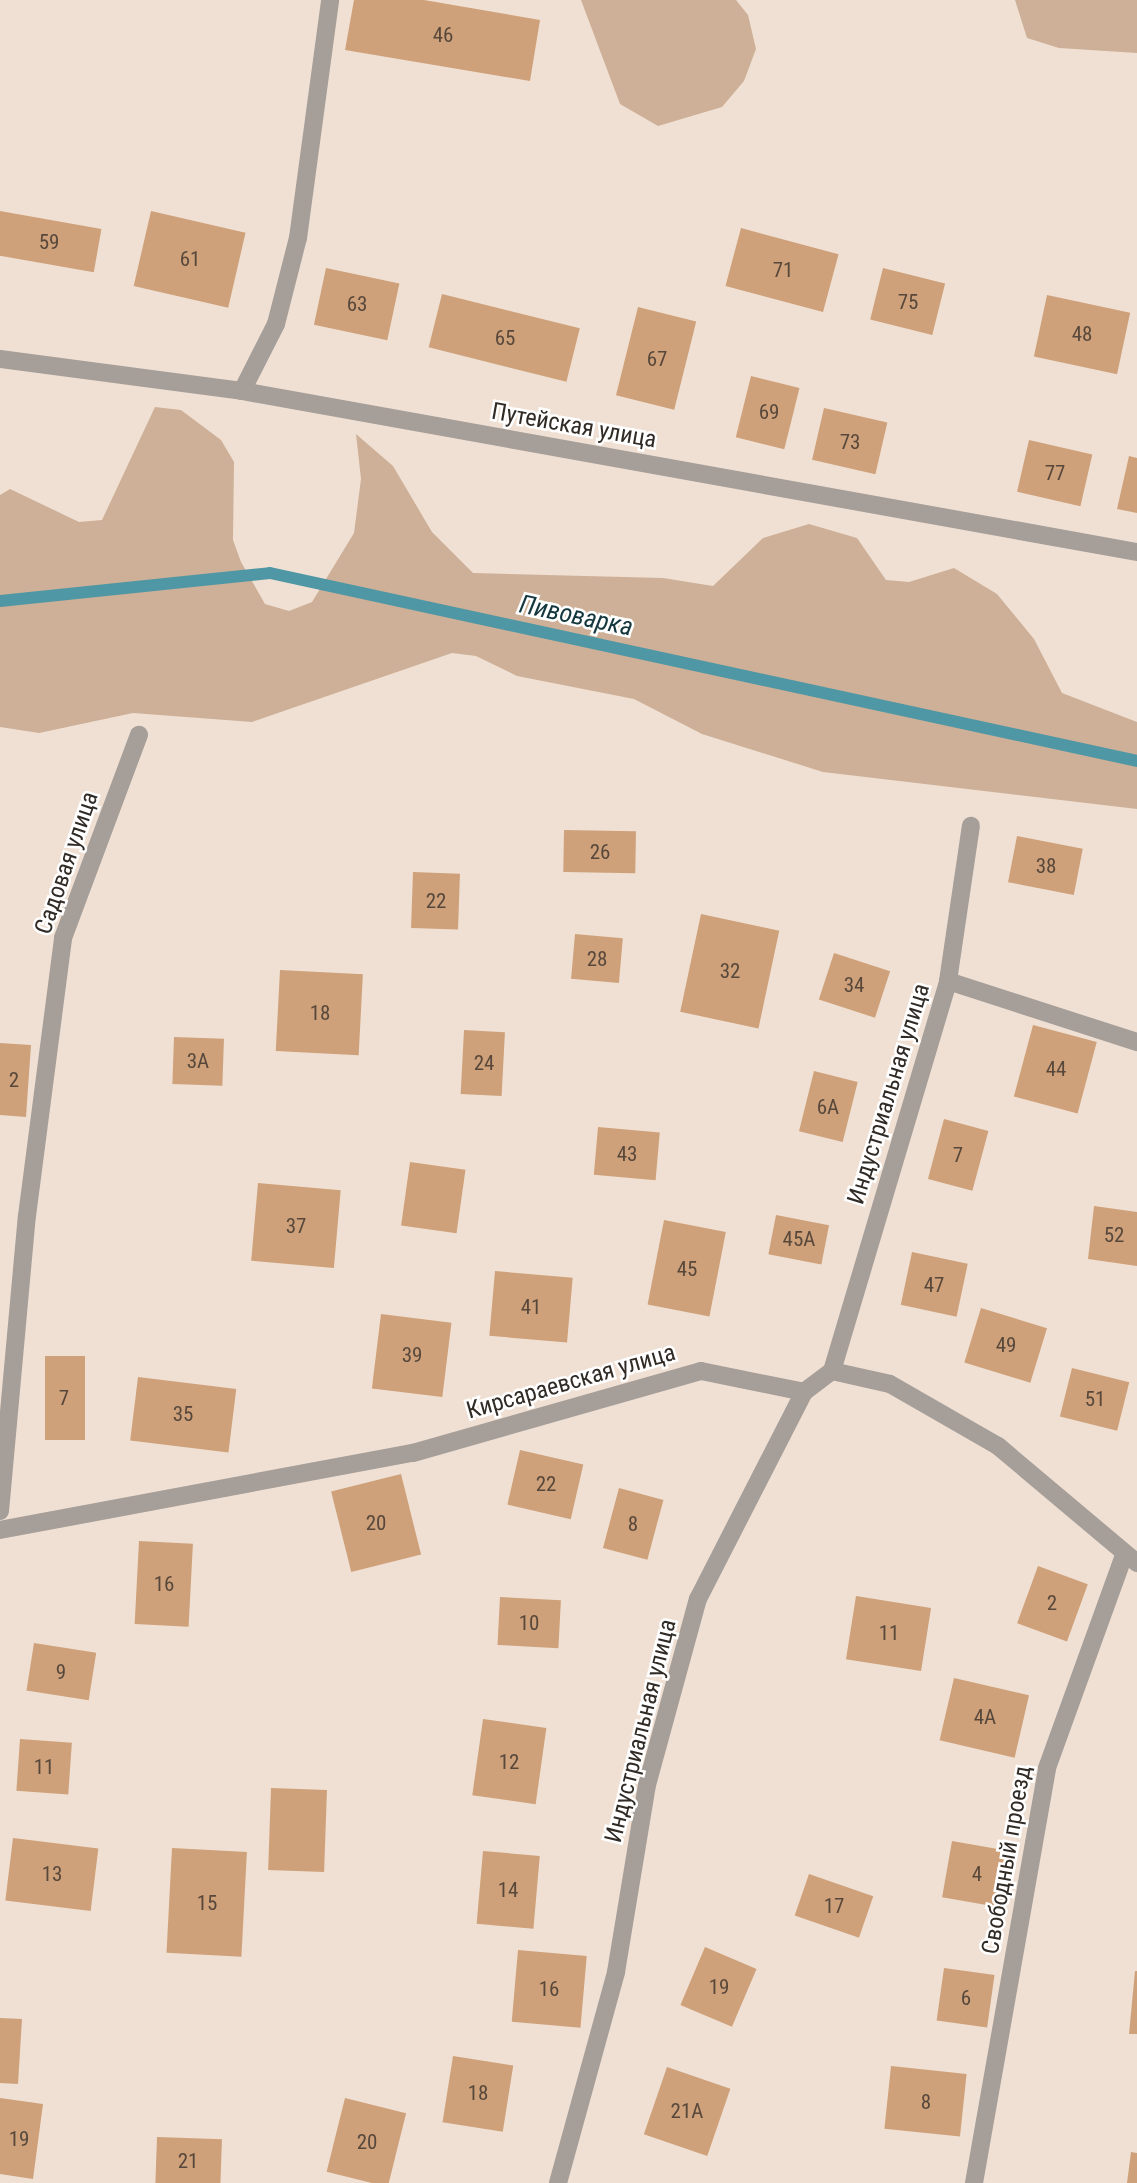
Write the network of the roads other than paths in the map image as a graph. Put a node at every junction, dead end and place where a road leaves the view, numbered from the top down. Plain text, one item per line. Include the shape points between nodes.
1 (330, 0) edge
2 (0, 359) edge
3 (242, 391) junction
4 (1137, 552) edge
5 (139, 735) dead end
6 (971, 826) dead end
7 (948, 981) junction
8 (1137, 1042) edge
9 (832, 1371) junction
10 (804, 1392) junction
11 (0, 1511) edge
12 (0, 1530) edge
13 (1130, 1559) edge
14 (558, 2183) edge
15 (974, 2183) edge

1 - 3 street via 298,237 276,324
2 - 3 street, Путейская улица
3 - 4 street, Путейская улица
5 - 11 street, Садовая улица via 63,938 27,1216
6 - 7 street, Индустриальная улица
7 - 8 street
7 - 9 street, Индустриальная улица
9 - 10 street
9 - 13 street via 890,1384 998,1446
10 - 12 street, Кирсараевская улица via 701,1371 413,1453
10 - 14 street, Индустриальная улица via 698,1599 648,1785 616,1972
13 - 15 street, Свободный проезд via 1047,1768

